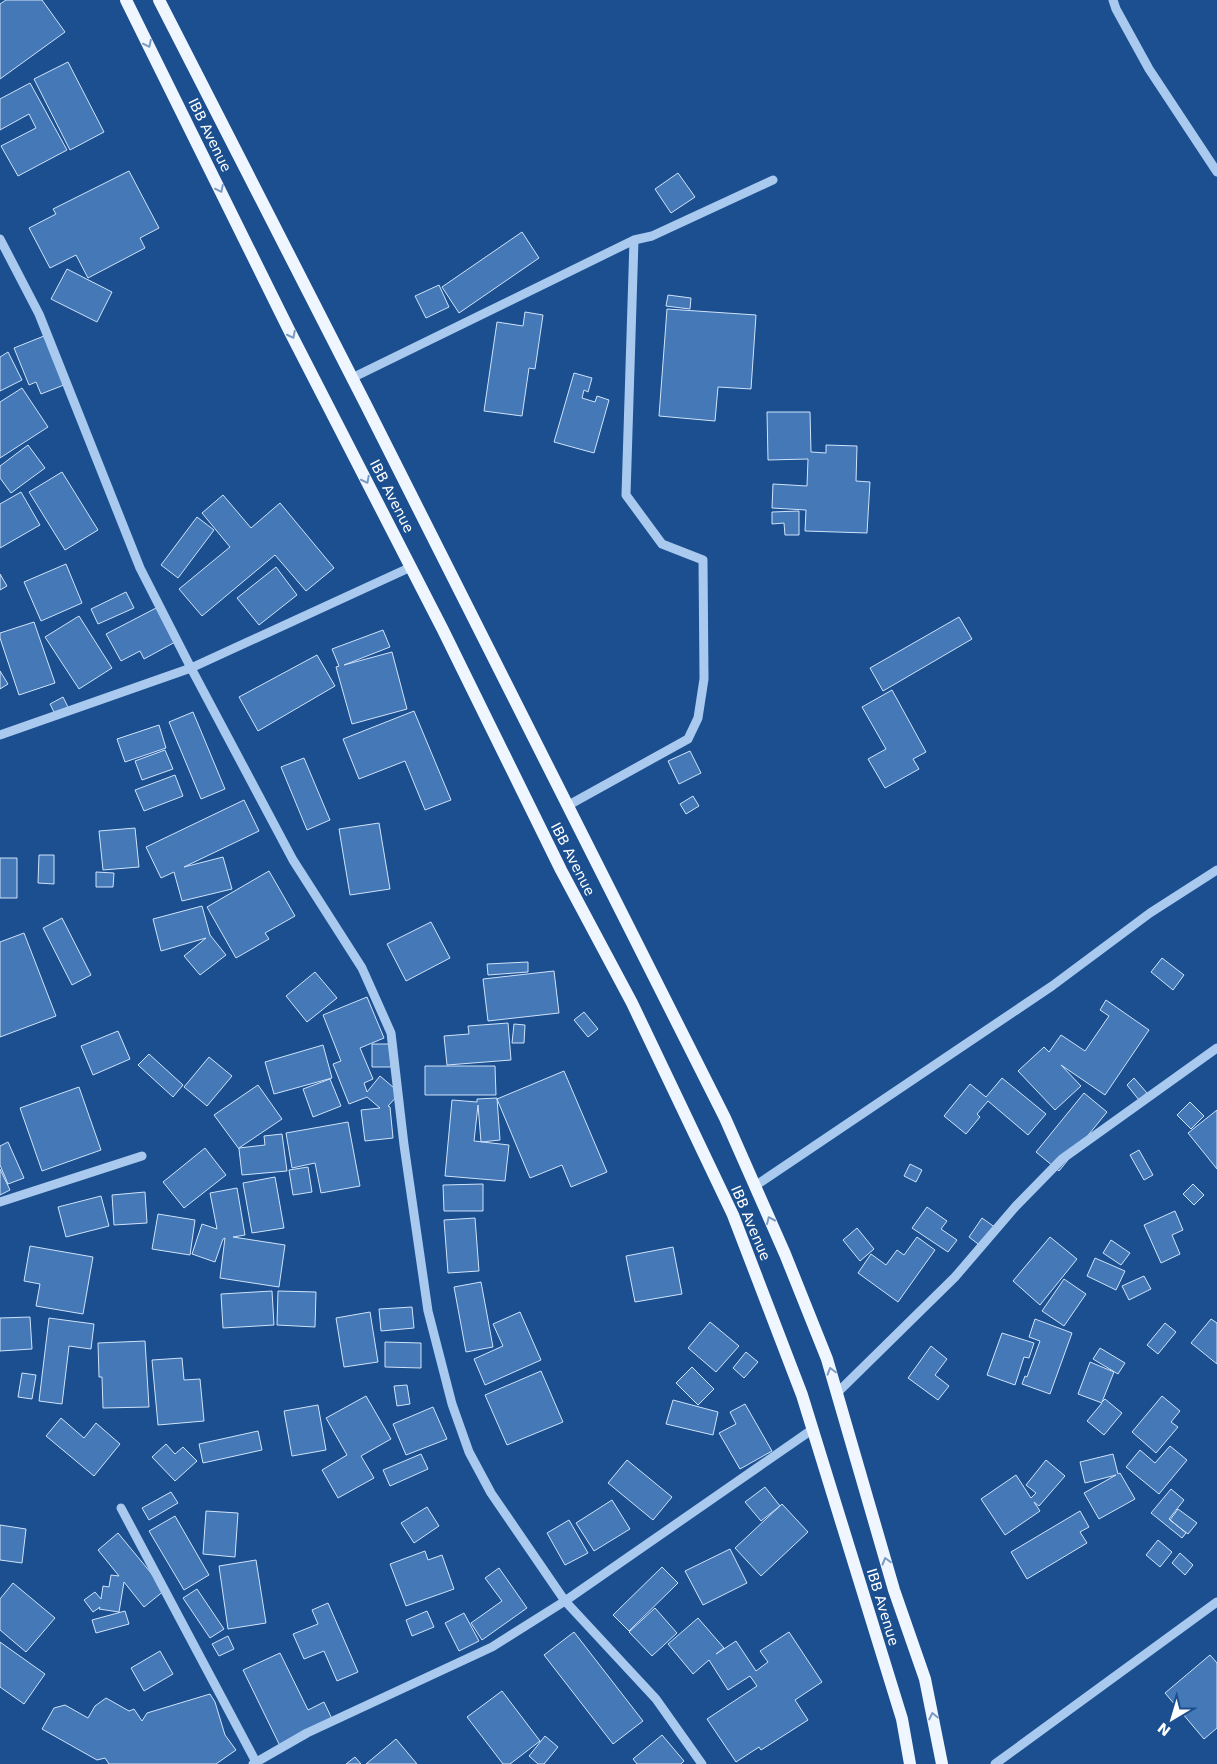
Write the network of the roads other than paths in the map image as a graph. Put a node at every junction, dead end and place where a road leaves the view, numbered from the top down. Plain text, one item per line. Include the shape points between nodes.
1 (126, 0) edge
2 (159, 0) edge
3 (1114, 0) edge
4 (1217, 172) edge
5 (773, 180) dead end
6 (0, 239) edge
7 (634, 240) junction
8 (352, 378) junction
9 (411, 567) junction
10 (191, 668) junction
11 (0, 736) edge
12 (567, 806) junction
13 (1217, 870) edge
14 (1217, 1048) edge
15 (142, 1156) dead end
16 (755, 1186) junction
17 (0, 1202) edge
18 (837, 1392) junction
19 (813, 1429) junction
20 (121, 1508) dead end
21 (565, 1601) junction
22 (1217, 1602) edge
23 (255, 1763) edge
24 (702, 1764) edge
25 (910, 1764) edge
26 (942, 1764) edge
27 (995, 1764) edge

1 -> 9 main road, IBB Avenue via 289,330
2 - 8 main road
3 - 4 street via 1116,10 1149,69
5 - 7 street via 652,236
6 - 10 street via 39,314 140,568
7 - 8 street
7 - 12 street via 626,495 662,544 703,560 704,679 698,718 688,738
8 - 12 main road
9 - 10 street
9 - 19 main road, IBB Avenue via 561,870 632,1003 733,1215
10 - 11 street
10 - 21 street via 293,860 362,968 391,1033 428,1311 452,1404 469,1452 491,1493
12 - 16 main road via 725,1118
13 - 16 street via 1150,913 1052,986
14 - 18 street via 1062,1159 1016,1206 955,1277
15 - 17 street
18 -> 16 main road via 827,1359
26 -> 18 main road via 925,1679 894,1590
19 - 21 street
19 - 25 main road, IBB Avenue via 902,1719
20 - 23 street
21 - 23 street via 492,1646 307,1733
21 - 24 street via 656,1699
22 - 27 street

